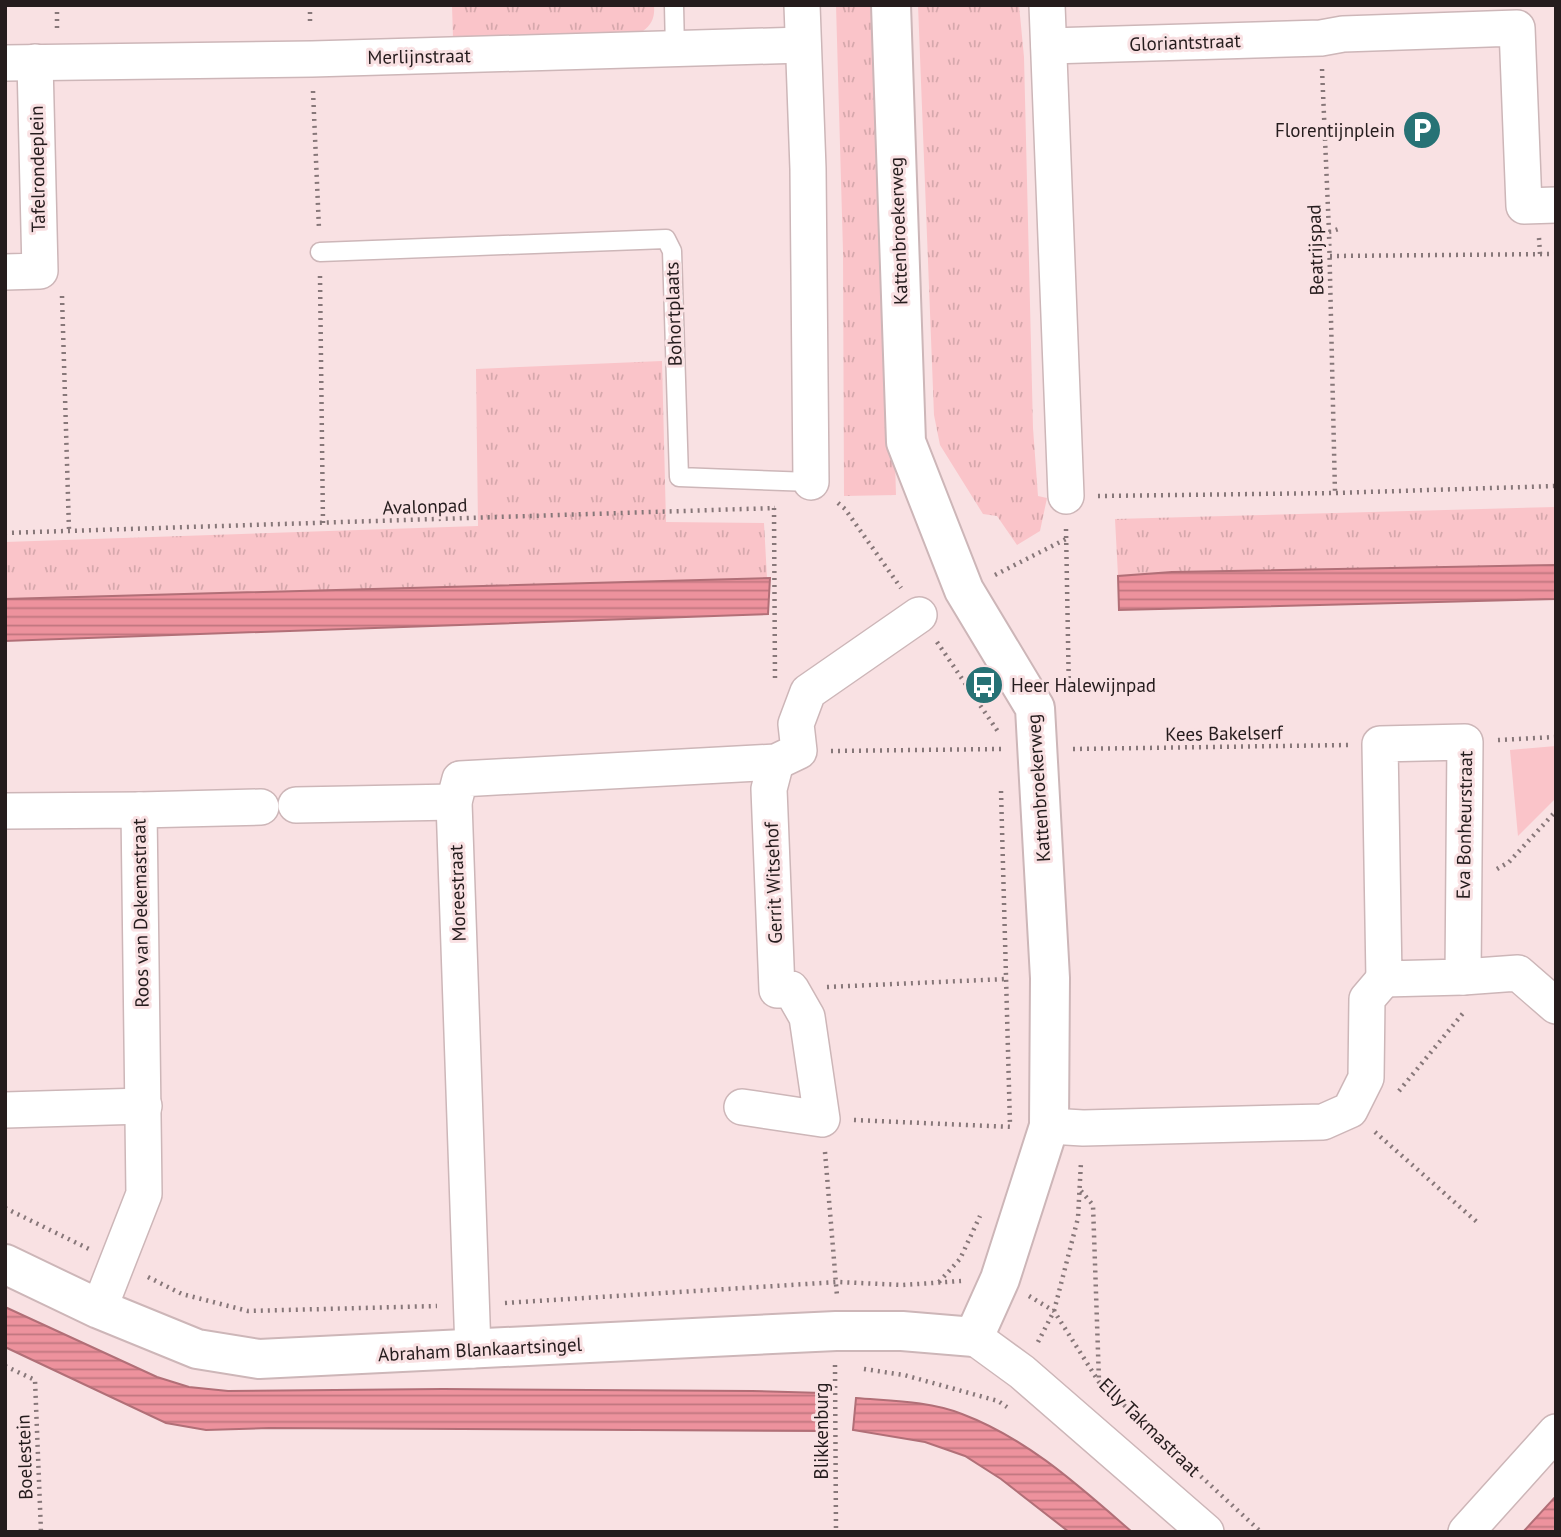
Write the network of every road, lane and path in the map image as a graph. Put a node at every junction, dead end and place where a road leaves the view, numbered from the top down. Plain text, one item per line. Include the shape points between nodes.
1 (674, 5) edge
2 (802, 5) edge
3 (891, 5) edge
4 (1047, 5) edge
5 (1321, 38) junction
6 (803, 45) junction
7 (1049, 46) junction
8 (676, 50) junction
9 (20, 62) edge
10 (1556, 205) edge
11 (1342, 228) dead end
12 (1329, 232) junction
13 (320, 252) dead end
14 (1556, 254) edge
15 (1330, 256) junction
16 (5, 272) edge
17 (811, 482) junction
18 (1556, 486) edge
19 (1335, 493) junction
20 (1066, 496) junction
21 (774, 508) junction
22 (786, 509) dead end
23 (834, 509) dead end
24 (845, 509) junction
25 (5, 533) edge
26 (919, 615) junction
27 (775, 682) dead end
28 (1069, 697) dead end
29 (1556, 737) edge
30 (1465, 742) junction
31 (1380, 744) junction
32 (1000, 749) junction
33 (1053, 750) junction
34 (788, 756) junction
35 (1001, 790) dead end
36 (454, 802) junction
37 (296, 806) dead end
38 (261, 807) dead end
39 (139, 810) junction
40 (5, 811) edge
41 (1556, 811) edge
42 (1464, 890) junction
43 (1479, 976) junction
44 (1006, 979) junction
45 (1384, 979) junction
46 (791, 989) junction
47 (1556, 1006) edge
48 (1394, 1097) dead end
49 (144, 1106) junction
50 (742, 1108) dead end
51 (5, 1110) edge
52 (1350, 1110) junction
53 (822, 1119) junction
54 (1049, 1126) junction
55 (1010, 1127) junction
56 (1007, 1139) dead end
57 (1080, 1190) dead end
58 (982, 1212) dead end
59 (1478, 1223) dead end
60 (5, 1264) edge
61 (838, 1282) dead end
62 (939, 1282) dead end
63 (99, 1308) junction
64 (1054, 1311) dead end
65 (836, 1331) junction
66 (974, 1336) junction
67 (472, 1350) junction
68 (5, 1366) edge
69 (863, 1369) dead end
70 (1099, 1382) junction
71 (1010, 1409) dead end
72 (1556, 1432) edge
73 (41, 1532) edge
74 (836, 1532) edge
75 (1206, 1532) edge
76 (1261, 1532) edge
77 (1466, 1532) edge

1 - 8 lane
2 - 6 street
3 - 33 street, Kattenbroekerweg via 906,442 964,590 1035,708
4 - 7 street
5 - 7 street, Gloriantstraat
5 - 10 street via 1517,28 1524,206
5 - 12 path, Beatrijspad
6 - 8 street, Merlijnstraat
6 - 17 street
7 - 20 street
8 - 9 street, Merlijnstraat
9 - 16 street, Tafelrondeplein via 40,271
11 - 12 path
12 - 15 path, Beatrijspad
13 - 17 lane, Bohortplaats via 666,239 672,251 678,477
14 - 15 path
15 - 19 path, Beatrijspad
17 - 24 path, Kattenbroekerweg
18 - 19 path
19 - 20 path
20 - 28 path
21 - 22 path, Avalonpad
21 - 25 path, Avalonpad
21 - 27 path
23 - 24 path
24 - 26 path, Kattenbroekerweg
26 - 32 path, Kattenbroekerweg via 999,733
26 - 34 street via 808,692
29 - 30 path
30 - 31 street, Eva Bonheurstraat
30 - 42 street, Eva Bonheurstraat
31 - 33 path, Kees Bakelserf
31 - 45 street
32 - 33 path
32 - 34 path
33 - 54 street, Kattenbroekerweg
34 - 36 street via 460,779
34 - 46 street, Gerrit Witsehof via 769,789 777,990
35 - 44 path, Kattenbroekerweg
36 - 37 street
36 - 67 street, Moreestraat
38 - 39 street
39 - 40 street, Roos van Dekemastraat
39 - 49 street, Roos van Dekemastraat
41 - 42 path via 1509,862
42 - 43 street, Eva Bonheurstraat
43 - 45 street
43 - 47 street via 1518,973
43 - 48 path
44 - 46 path
44 - 55 path, Kattenbroekerweg
45 - 52 street via 1367,999 1366,1078
46 - 53 street, Gerrit Witsehof via 807,1017
49 - 51 street
49 - 63 street, Roos van Dekemastraat via 144,1194
50 - 53 street
52 - 54 street via 1324,1122
52 - 59 path
53 - 55 path
53 - 61 path
54 - 55 path
54 - 66 street, Kattenbroekerweg via 1000,1279
55 - 56 path, Kattenbroekerweg
57 - 70 path via 1093,1205
58 - 62 path via 960,1259
60 - 63 street, Abraham Blankaartsingel
63 - 67 street, Abraham Blankaartsingel via 197,1349 259,1359
64 - 70 path, Elly Takmastraat
65 - 66 street, Abraham Blankaartsingel
65 - 67 street, Abraham Blankaartsingel
65 - 74 path, Blikkenburg
66 - 75 street, Elly Takmastraat
68 - 73 path, Boelestein via 36,1380
69 - 71 path via 904,1374 998,1401
70 - 76 path, Elly Takmastraat
72 - 77 street

